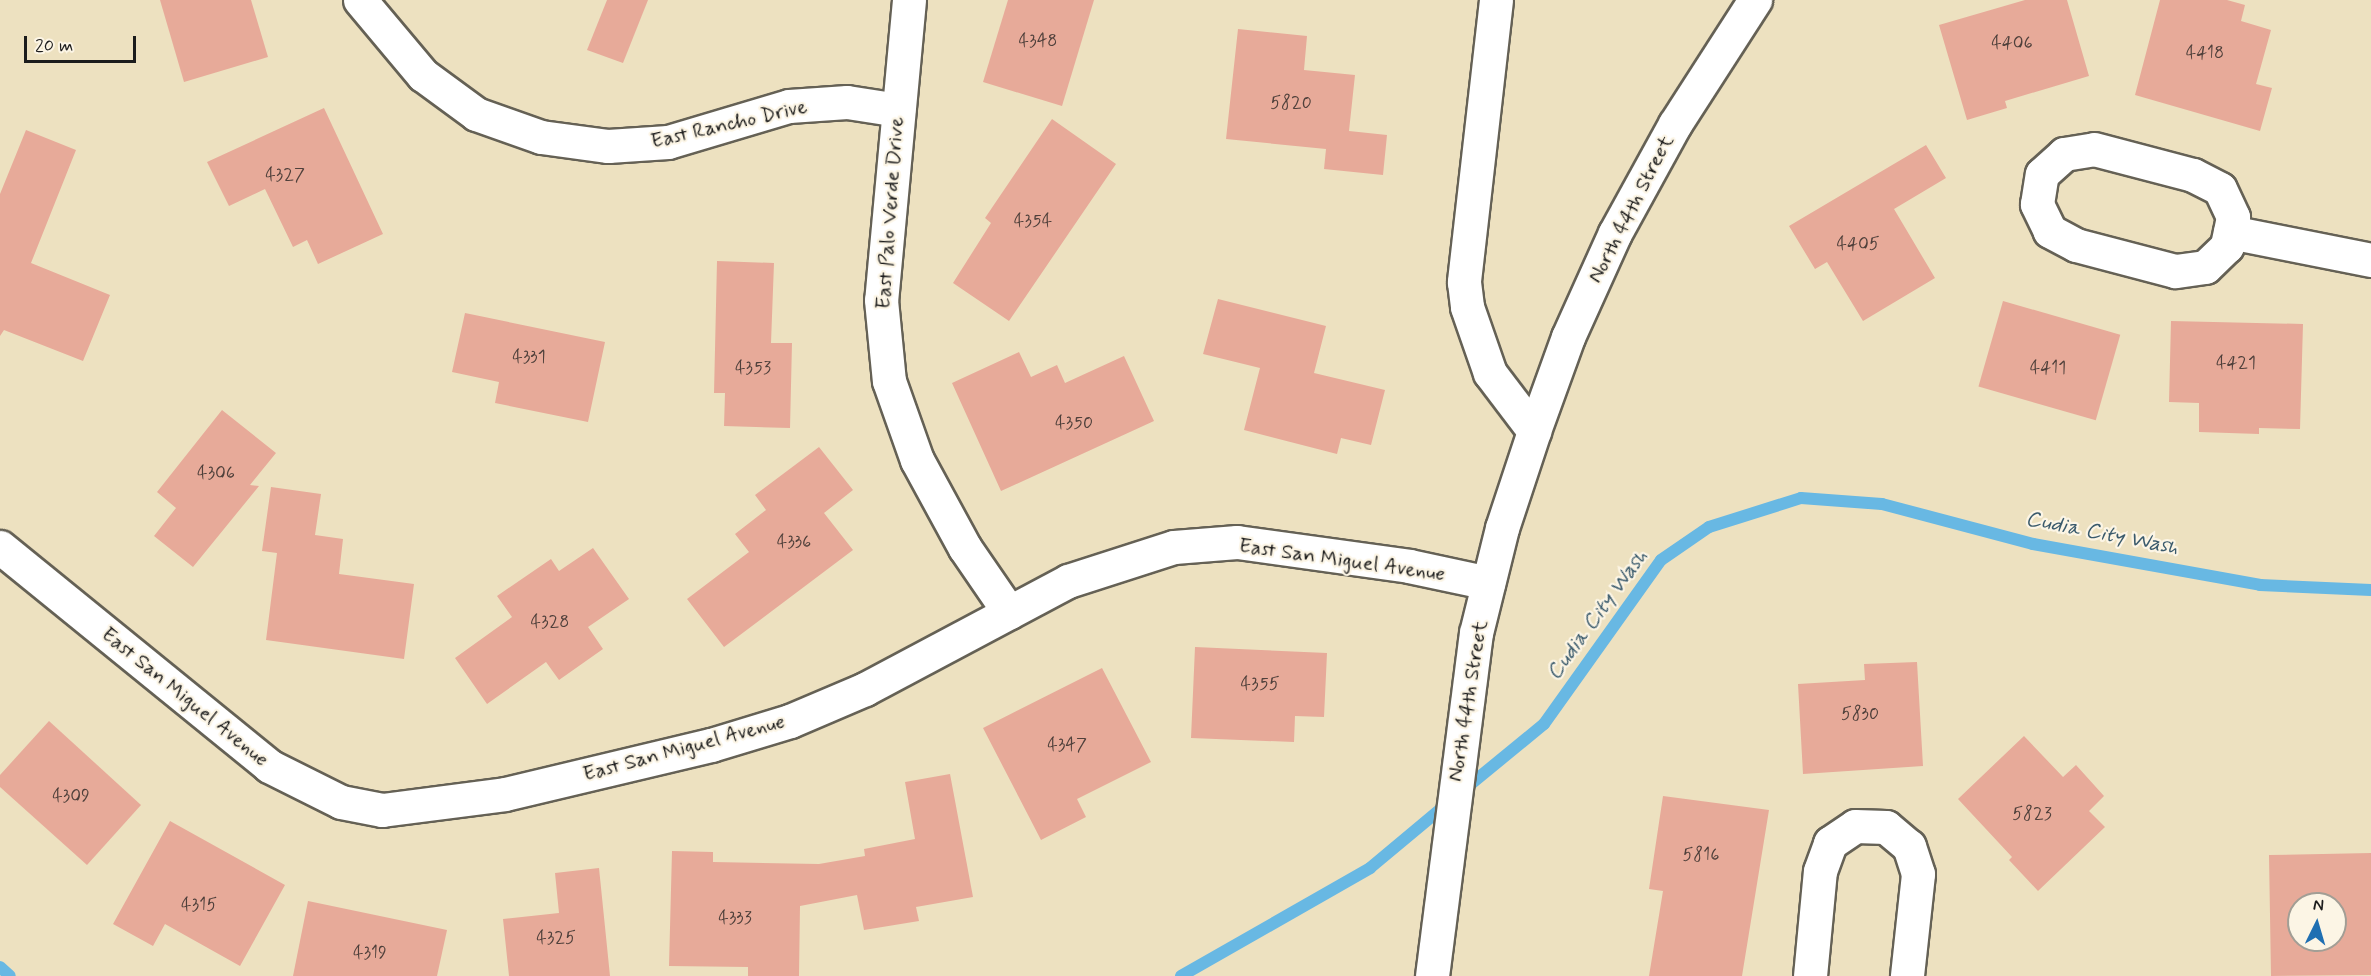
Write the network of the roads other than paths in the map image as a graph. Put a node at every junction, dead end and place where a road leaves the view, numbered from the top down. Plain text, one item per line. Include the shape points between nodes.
1 (360, 0) edge
2 (909, 0) edge
3 (1496, 0) edge
4 (1755, 0) edge
5 (898, 110) junction
6 (2230, 232) junction
7 (2371, 260) edge
8 (1534, 431) junction
9 (0, 547) edge
10 (1488, 583) junction
11 (1009, 612) junction
12 (1432, 976) edge
13 (1810, 976) edge
14 (1907, 976) edge

1 - 5 street, East Rancho Drive via 423,75 476,114 541,137 608,146 668,142 789,106 847,102
2 - 5 street, East Palo Verde Drive
3 - 8 street via 1464,282 1467,307 1490,373
4 - 8 street, North 44th Street via 1675,124 1615,233 1568,337
5 - 11 street, East Palo Verde Drive via 881,300 889,381 917,460 965,548
6 - 6 street via 2233,217 2220,189 2193,175 2094,149 2064,154 2042,174 2037,204 2050,231 2076,245 2175,271 2205,267 2227,246
6 - 7 street
8 - 10 street, North 44th Street
9 - 11 street, East San Miguel Avenue via 269,766 341,802 382,810 505,794 711,745 790,721 865,689
10 - 11 street, East San Miguel Avenue via 1400,565 1237,542 1174,547 1068,581
10 - 12 street, North 44th Street via 1476,633
13 - 14 street via 1820,871 1830,843 1855,826 1886,827 1909,846 1918,874

